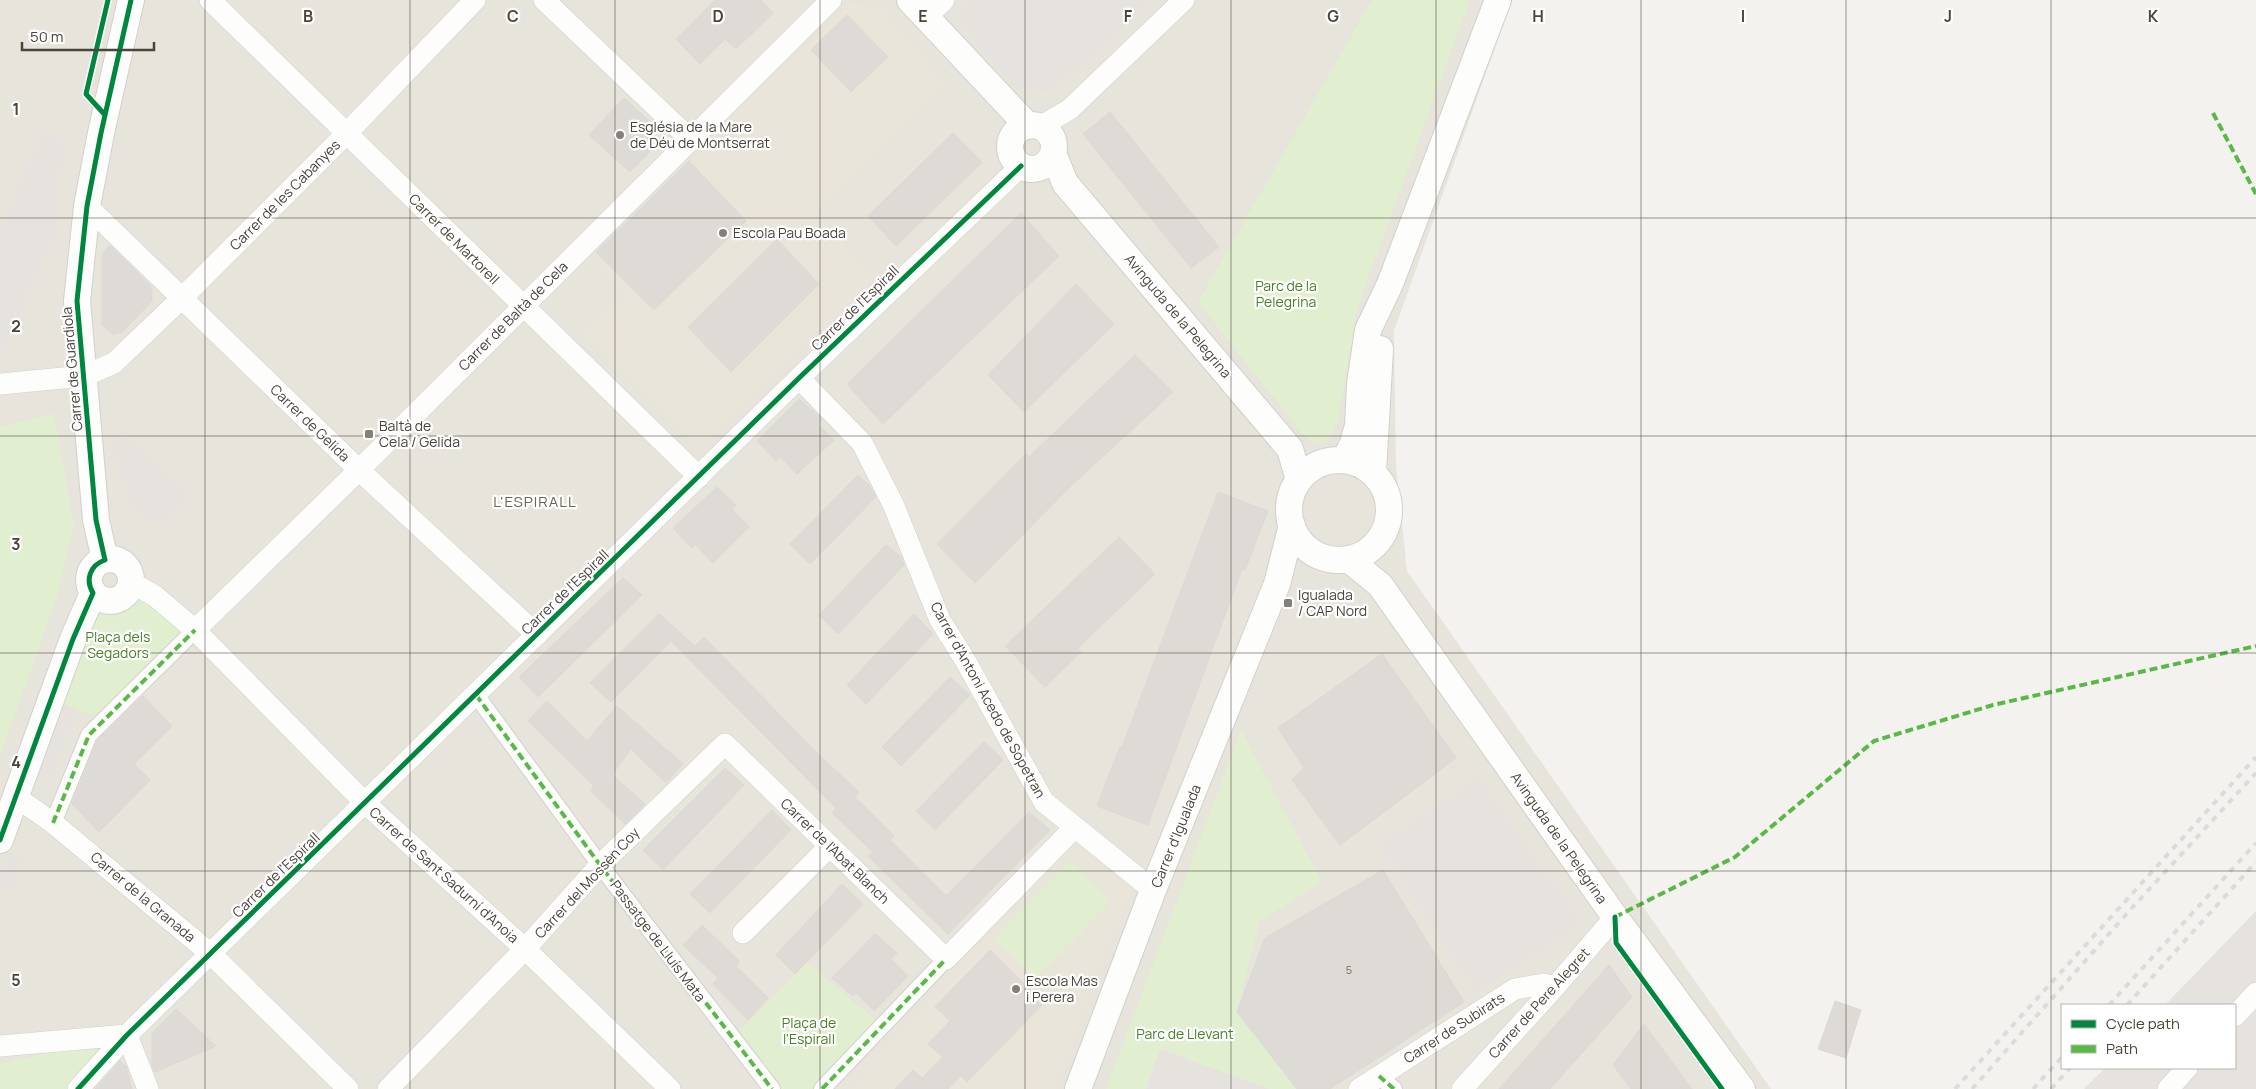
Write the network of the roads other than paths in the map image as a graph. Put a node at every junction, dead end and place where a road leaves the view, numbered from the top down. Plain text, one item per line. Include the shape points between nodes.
1 (131, 0) edge
2 (210, 0) edge
3 (475, 0) edge
4 (544, 0) edge
5 (831, 0) edge
6 (1184, 0) edge
7 (1498, 0) edge
8 (926, 6) edge
9 (347, 133) junction
10 (691, 140) junction
11 (1035, 145) junction
12 (87, 206) junction
13 (1390, 284) junction
14 (182, 298) junction
15 (522, 306) junction
16 (84, 376) junction
17 (799, 378) junction
18 (0, 384) edge
19 (1290, 450) junction
20 (1334, 461) junction
21 (359, 470) junction
22 (1373, 473) junction
23 (699, 477) junction
24 (1299, 480) junction
25 (1292, 525) junction
26 (1374, 545) junction
27 (1308, 549) junction
28 (1348, 559) junction
29 (105, 560) junction
30 (130, 582) junction
31 (1277, 584) junction
32 (1380, 585) junction
33 (93, 593) junction
34 (195, 630) junction
35 (537, 635) junction
36 (476, 695) junction
37 (725, 744) joint
38 (16, 797) junction
39 (365, 803) junction
40 (46, 818) junction
41 (1075, 827) junction
42 (0, 840) edge
43 (830, 846) junction
44 (600, 865) junction
45 (1153, 890) junction
46 (1615, 917) junction
47 (743, 933) dead end
48 (525, 949) junction
49 (211, 954) junction
50 (946, 959) junction
51 (1554, 988) junction
52 (2256, 993) edge
53 (2236, 1015) edge
54 (127, 1035) junction
55 (0, 1046) edge
56 (2187, 1069) edge
57 (1387, 1082) edge
58 (78, 1089) edge
59 (148, 1089) edge
60 (348, 1089) edge
61 (388, 1089) edge
62 (670, 1089) edge
63 (772, 1089) edge
64 (822, 1089) edge
65 (1078, 1089) edge
66 (1359, 1089) edge
67 (1462, 1089) edge
68 (1742, 1089) edge
69 (2168, 1089) edge

1 - 12 street, Carrer de Guardiola
2 - 9 street, Carrer de Martorell
3 - 9 street, Carrer de les Cabanyes
4 - 10 street
5 - 10 street, Carrer de Baltà de Cela
6 - 11 street, Carrer de l'Espirall
7 - 13 street
8 - 11 street
9 - 14 street, Carrer de les Cabanyes
9 - 15 street, Carrer de Martorell
10 - 15 street, Carrer de Baltà de Cela
11 - 17 street, Carrer de l'Espirall
11 - 19 street, Avinguda de la Pelegrina
12 - 14 street, Carrer de Gelida
12 - 16 street, Carrer de Guardiola via 77,301
13 - 20 street via 1368,330 1354,443
13 - 22 street via 1381,335
14 - 16 street, Carrer de les Cabanyes via 114,363
14 - 21 street, Carrer de Gelida
15 - 21 street, Carrer de Baltà de Cela
15 - 23 street, Carrer de Martorell
16 - 18 street, Carrer de les Cabanyes
16 - 29 street, Carrer de Guardiola via 96,520
17 - 23 street, Carrer de l'Espirall
17 - 41 street, Carrer d'Antoni Acedo de Sopetran via 862,442 893,504 940,620 1044,802
19 - 20 street, Avinguda de la Pelegrina
19 - 24 street, Avinguda de la Pelegrina
20 - 22 street, Avinguda de la Pelegrina via 1360,464
20 - 24 street via 1309,470
21 - 34 street, Carrer de Baltà de Cela
21 - 35 street, Carrer de Gelida
22 - 26 street via 1383,486 1389,517 1384,532
23 - 35 street, Carrer de l'Espirall
24 - 25 street via 1289,510
25 - 27 street
25 - 31 street, Carrer d'Igualada
26 - 28 street via 1361,555
26 - 32 street, Avinguda de la Pelegrina
27 - 28 street via 1320,556
27 - 31 street, Carrer d'Igualada
28 - 32 street, Avinguda de la Pelegrina
29 - 30 street via 123,564
29 - 33 street via 91,570 89,582
30 - 33 street via 124,595 112,601
30 - 34 street, Carrer de Sant Sadurní d'Anoia via 155,596
31 - 45 street, Carrer d'Igualada
32 - 46 street, Avinguda de la Pelegrina
33 - 38 street
34 - 39 street, Carrer de Sant Sadurní d'Anoia
34 - 40 street via 89,735
35 - 36 street, Carrer de l'Espirall
36 - 39 street, Carrer de l'Espirall
36 - 44 street, Passatge de Lluís Mata
37 - 43 street, Carrer de l'Abat Blanch
37 - 44 street, Carrer del Mossèn Coy
38 - 40 street, Carrer de la Granada
38 - 42 street
39 - 48 street, Carrer de Sant Sadurní d'Anoia
39 - 49 street, Carrer de l'Espirall
40 - 49 street, Carrer de la Granada
41 - 45 street, Carrer d'Antoni Acedo de Sopetran
41 - 50 street
43 - 47 street
43 - 50 street, Carrer de l'Abat Blanch
44 - 48 street, Carrer del Mossèn Coy
44 - 63 street, Passatge de Lluís Mata
45 - 65 street, Carrer d'Igualada
46 - 51 street, Carrer de Pere Alegret
46 - 68 street, Avinguda de la Pelegrina
48 - 61 street, Carrer del Mossèn Coy
48 - 62 street, Carrer de Sant Sadurní d'Anoia
49 - 54 street, Carrer de l'Espirall
49 - 60 street, Carrer de la Granada
50 - 64 street
51 - 57 street, Carrer de Subirats via 1544,984 1514,989
51 - 67 street, Carrer de Pere Alegret
52 - 53 street
54 - 55 street
54 - 58 street, Carrer de l'Espirall
54 - 59 street
56 - 69 street
57 - 66 street, Carrer de Subirats

